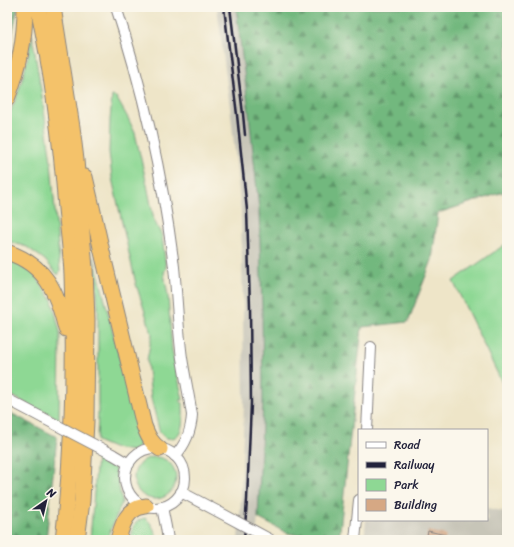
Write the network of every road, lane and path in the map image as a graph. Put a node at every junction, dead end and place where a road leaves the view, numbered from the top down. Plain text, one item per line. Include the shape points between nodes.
1 (25, 7) edge
2 (38, 7) edge
3 (52, 7) edge
4 (116, 7) edge
5 (7, 99) edge
6 (72, 127) junction
7 (7, 252) edge
8 (371, 346) dead end
9 (73, 362) junction
10 (7, 398) edge
11 (367, 429) edge
12 (160, 449) junction
13 (175, 456) junction
14 (129, 464) junction
15 (181, 492) junction
16 (146, 506) junction
17 (162, 507) junction
18 (358, 510) edge
19 (63, 540) edge
20 (77, 540) edge
21 (118, 540) edge
22 (168, 540) edge
23 (271, 540) edge
24 (355, 540) edge

1 - 5 highway via 21,52
2 - 9 highway via 62,158 72,273
3 - 6 highway
4 - 13 street via 130,47 149,121 174,268 182,358 192,415 187,440
6 - 12 highway via 144,426 150,440
6 - 20 highway via 84,254 87,320 85,436
7 - 9 highway via 33,266 51,286 61,308
8 - 11 street
9 - 19 highway
10 - 14 street, bridge
12 - 13 street
12 - 14 street via 142,452
13 - 15 street via 184,473 184,486
14 - 16 street via 126,474 128,492 135,501
15 - 17 street via 175,500
15 - 23 street, bridge
16 - 17 street
16 - 21 highway via 129,514
17 - 22 street
18 - 24 street

